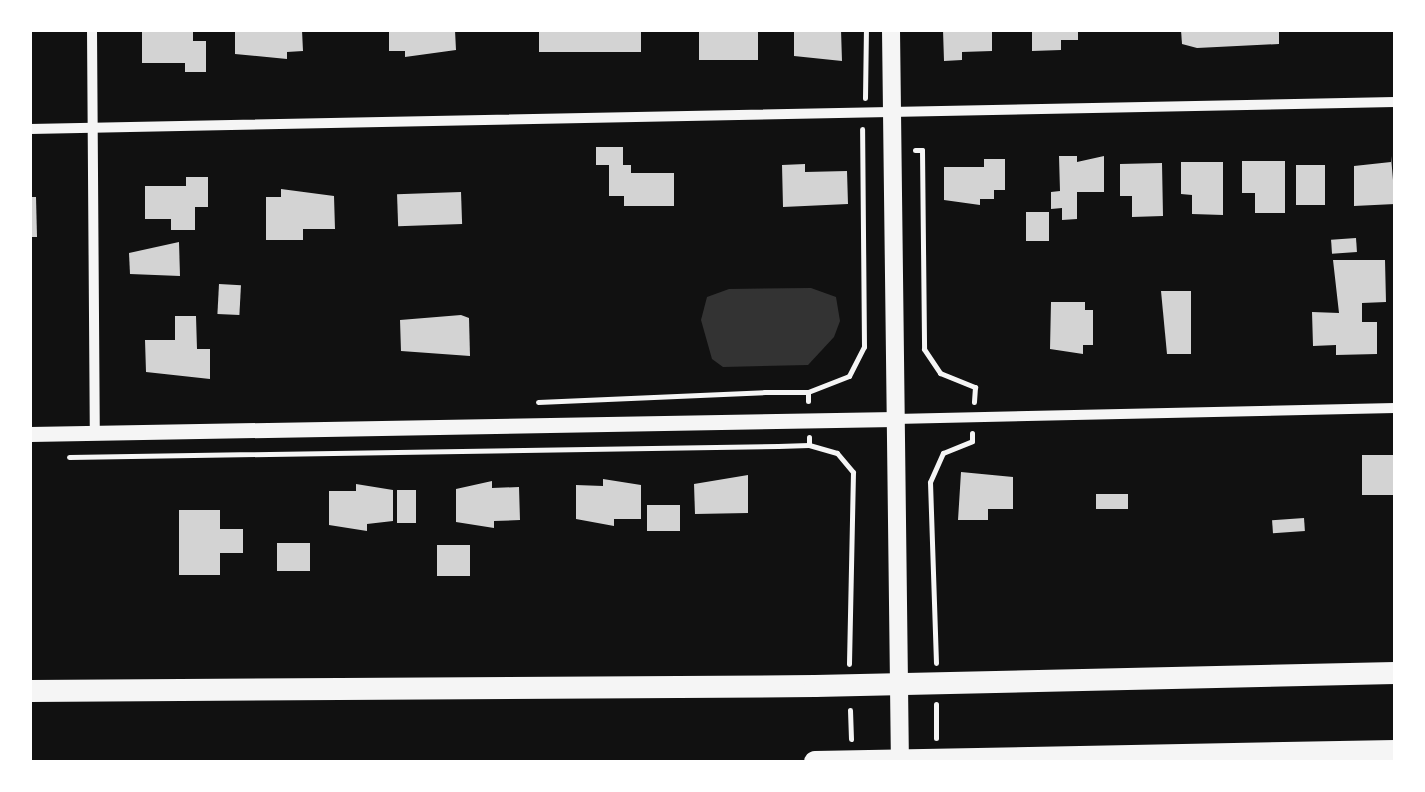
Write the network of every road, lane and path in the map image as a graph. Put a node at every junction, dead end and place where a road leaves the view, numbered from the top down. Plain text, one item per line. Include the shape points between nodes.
1 (92, 30) edge
2 (866, 30) edge
3 (891, 30) edge
4 (1395, 102) edge
5 (893, 114) junction
6 (863, 115) junction
7 (93, 128) junction
8 (30, 129) edge
9 (808, 392) dead end
10 (1395, 408) edge
11 (895, 418) junction
12 (94, 433) junction
13 (30, 434) edge
14 (809, 445) dead end
15 (849, 671) dead end
16 (1395, 672) edge
17 (30, 691) edge
18 (850, 708) dead end
19 (851, 744) dead end
20 (1395, 751) edge
21 (815, 762) edge
22 (900, 762) edge

1 - 7 street
2 - 6 path
3 - 5 main road
4 - 5 street
5 - 6 street
5 - 11 main road
6 - 7 street
6 - 9 path via 864,347 849,376
7 - 8 street
7 - 12 street
10 - 11 street
11 - 12 street
11 - 22 main road
12 - 13 street
14 - 15 path via 837,453 853,472
16 - 17 highway via 816,686
18 - 19 path
20 - 21 highway

